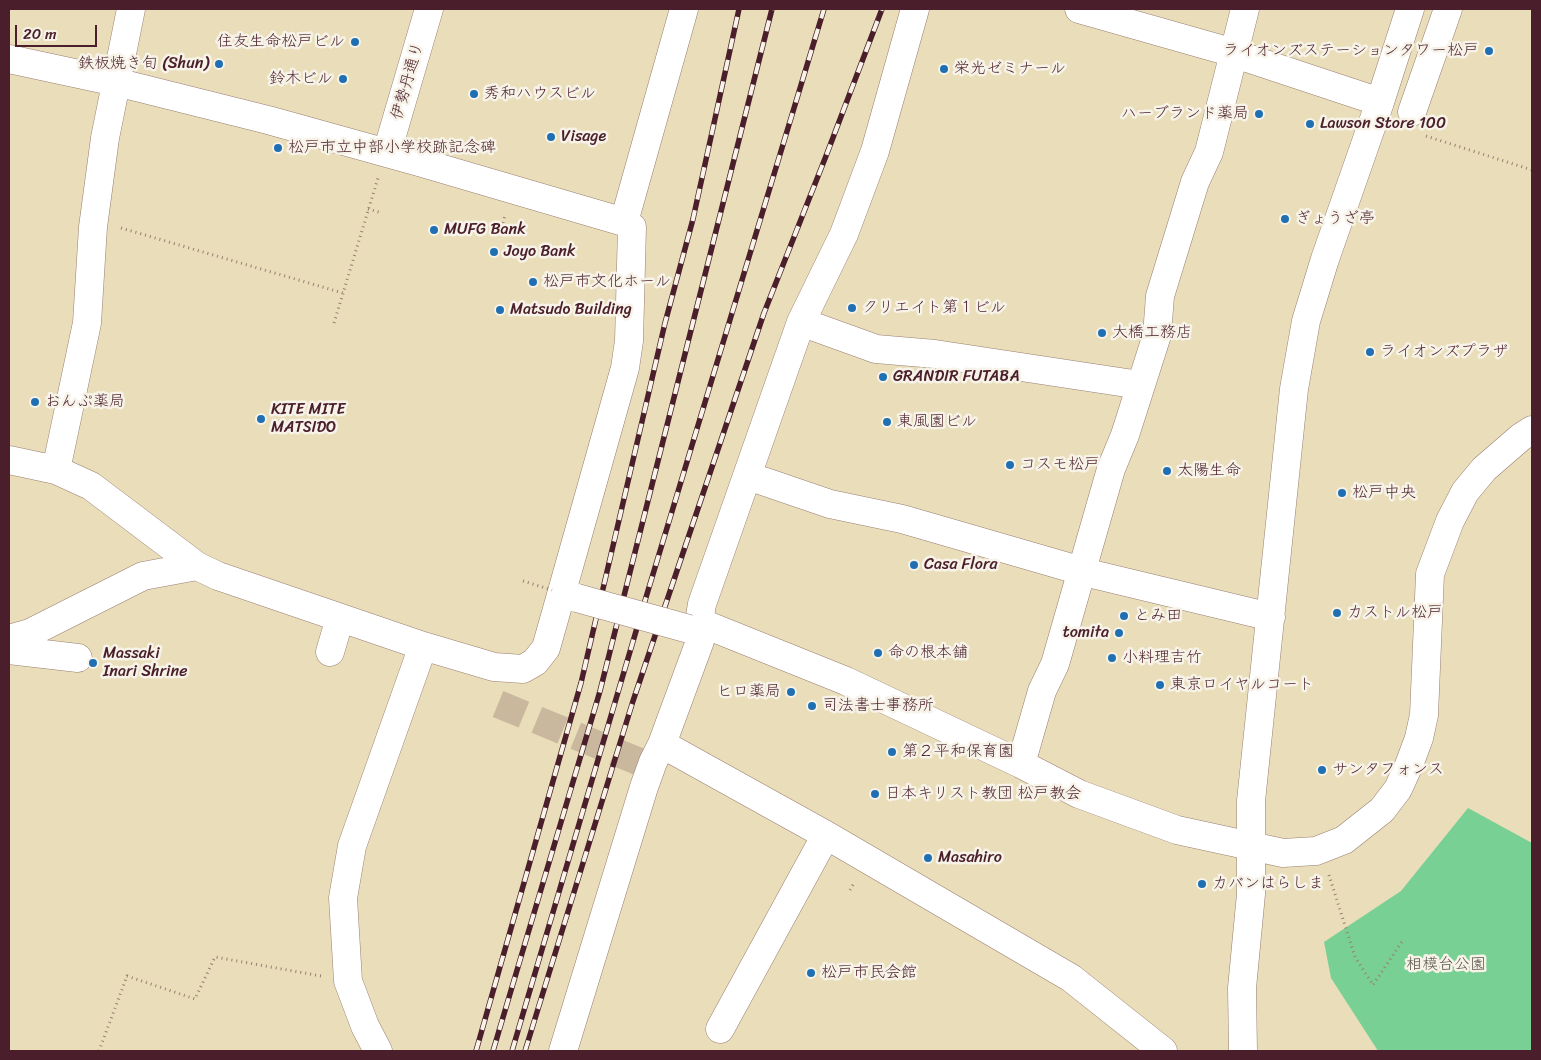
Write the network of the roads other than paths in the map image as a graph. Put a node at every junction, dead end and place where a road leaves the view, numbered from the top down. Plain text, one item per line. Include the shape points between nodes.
1 (132, 9) edge
2 (429, 9) edge
3 (684, 9) edge
4 (915, 9) edge
5 (1080, 9) edge
6 (1246, 9) edge
7 (1410, 9) edge
8 (1448, 9) edge
9 (1234, 53) junction
10 (9, 59) edge
11 (116, 82) junction
12 (1380, 102) junction
13 (1417, 123) road end
14 (383, 162) junction
15 (624, 222) junction
16 (801, 322) junction
17 (1140, 385) junction
18 (1532, 430) edge
19 (9, 460) edge
20 (56, 470) junction
21 (748, 476) junction
22 (197, 566) junction
23 (1081, 570) junction
24 (577, 598) dead end
25 (1271, 617) junction
26 (340, 618) junction
27 (694, 626) junction
28 (9, 639) edge
29 (423, 646) junction
30 (9, 650) edge
31 (330, 652) dead end
32 (78, 658) dead end
33 (662, 744) junction
34 (1021, 764) junction
35 (826, 834) junction
36 (1250, 846) junction
37 (720, 1029) dead end
38 (1148, 1046) edge
39 (378, 1051) edge
40 (563, 1051) edge
41 (1243, 1051) edge

1 - 11 street
2 - 14 street, 伊勢丹通り
3 - 15 street
4 - 16 street via 874,151 844,234
5 - 9 street
6 - 9 street
7 - 12 street
8 - 13 street
9 - 12 street
9 - 17 street via 1209,152 1195,182 1160,296 1157,335
10 - 11 street
11 - 14 street via 268,120
11 - 20 street via 93,227 87,323
12 - 25 street via 1306,322 1294,389
14 - 15 street
15 - 29 street via 632,228 625,368 546,648 535,662 523,669 494,667
16 - 17 street via 876,349 935,354
16 - 21 street
17 - 23 street
18 - 36 street via 1484,468 1465,492 1430,574 1424,715 1419,738 1398,789 1382,810 1344,840 1316,851 1283,853
19 - 20 street
20 - 22 street via 91,486
21 - 23 street via 830,504 902,519
21 - 27 street
22 - 26 street
22 - 28 street via 143,576 30,633
23 - 25 street
23 - 34 street via 1055,664 1042,691
24 - 27 street, bridge
25 - 36 street via 1251,801
26 - 29 street
26 - 31 street
27 - 33 street via 700,641
27 - 34 street via 846,681
29 - 39 street via 352,846 343,898 348,981
30 - 32 street
33 - 35 street
33 - 40 street via 652,762
34 - 36 street via 1079,794 1176,830
35 - 37 street
35 - 38 street via 1071,978
36 - 41 street via 1251,894 1242,988

